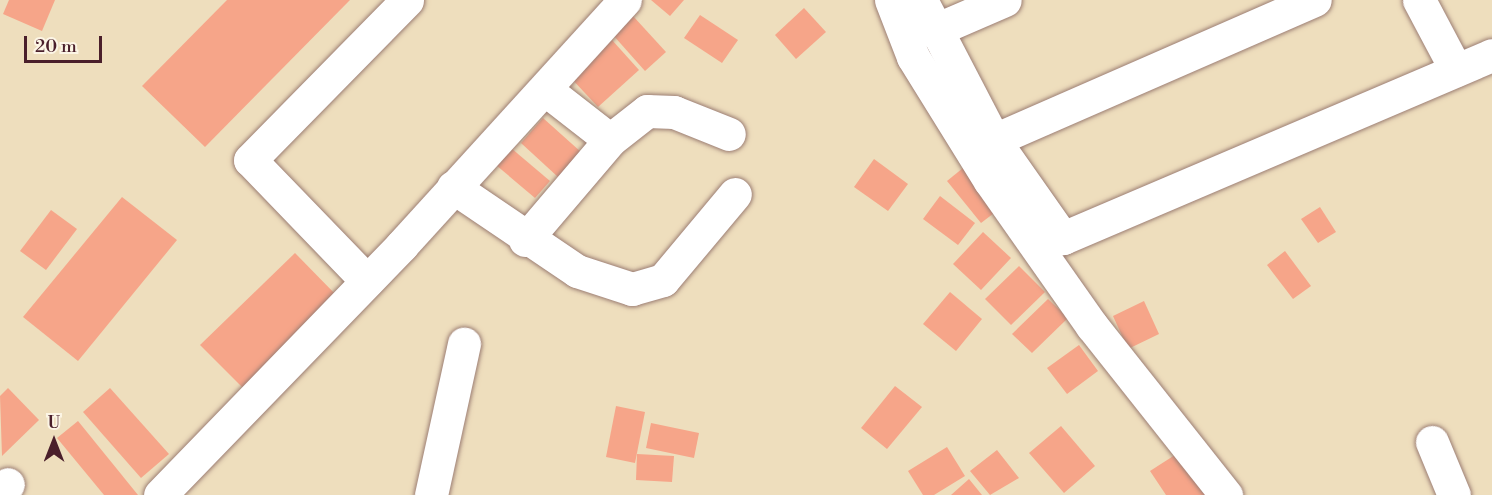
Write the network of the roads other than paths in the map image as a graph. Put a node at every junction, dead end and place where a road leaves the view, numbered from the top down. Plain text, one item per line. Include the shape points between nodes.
1 (407, 0) edge
2 (625, 0) edge
3 (891, 0) edge
4 (921, 0) edge
5 (1005, 0) edge
6 (1315, 0) edge
7 (1419, 0) edge
8 (933, 31) junction
9 (1492, 55) edge
10 (1456, 70) junction
11 (546, 90) junction
12 (729, 134) dead end
13 (610, 140) junction
14 (994, 140) junction
15 (453, 187) junction
16 (735, 195) dead end
17 (525, 240) junction
18 (367, 281) junction
19 (464, 344) dead end
20 (1432, 442) dead end
21 (160, 495) edge
22 (430, 495) edge
23 (1226, 495) edge
24 (1454, 495) edge

1 - 18 street via 250,160
2 - 11 street
3 - 23 street via 913,57 997,190 1092,326
4 - 8 street
5 - 8 street
6 - 14 street
7 - 10 street
8 - 14 street
9 - 10 street
10 - 14 street via 1066,238
11 - 13 street
11 - 15 street
12 - 13 street via 674,112 646,111
13 - 17 street
15 - 17 street
15 - 18 street
16 - 17 street via 663,280 645,288 617,288
18 - 21 street
19 - 22 street
20 - 24 street

